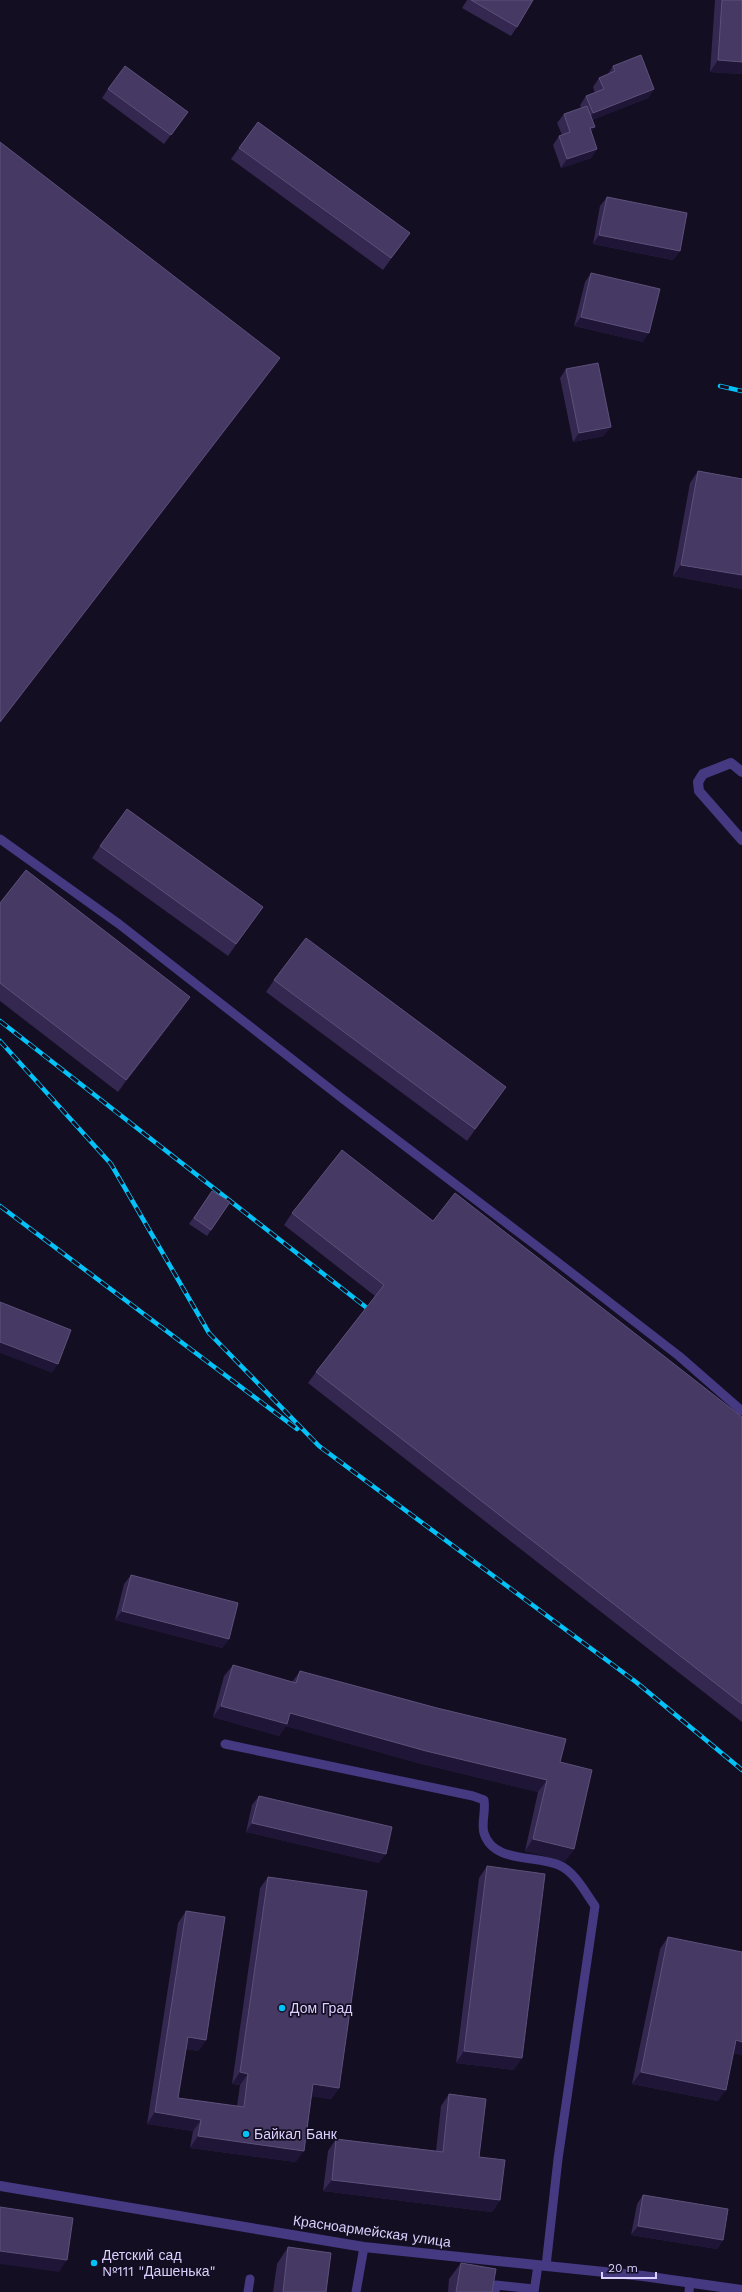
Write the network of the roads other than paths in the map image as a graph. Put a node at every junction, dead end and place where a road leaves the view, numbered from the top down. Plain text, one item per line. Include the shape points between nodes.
1 (742, 772) edge
2 (0, 839) edge
3 (742, 840) edge
4 (742, 1411) edge
5 (225, 1744) dead end
6 (0, 2186) edge
7 (364, 2247) junction
8 (542, 2265) junction
9 (250, 2279) dead end
10 (689, 2287) edge
11 (742, 2290) edge
12 (534, 2291) edge
13 (248, 2292) edge
14 (356, 2292) edge
15 (495, 2292) edge

1 - 3 street via 731,763 703,774 698,782 699,791
2 - 4 lane via 119,924 343,1099 538,1246 679,1356
5 - 8 lane via 466,1794 484,1800 486,1808 483,1832 491,1847 503,1853 558,1865 570,1872 595,1906
6 - 7 street, Красноармейская улица
7 - 8 street, Красноармейская улица
7 - 14 lane
8 - 10 street, Красноармейская улица
8 - 12 lane
9 - 13 lane
10 - 11 street, Красноармейская улица
12 - 15 lane via 496,2285

